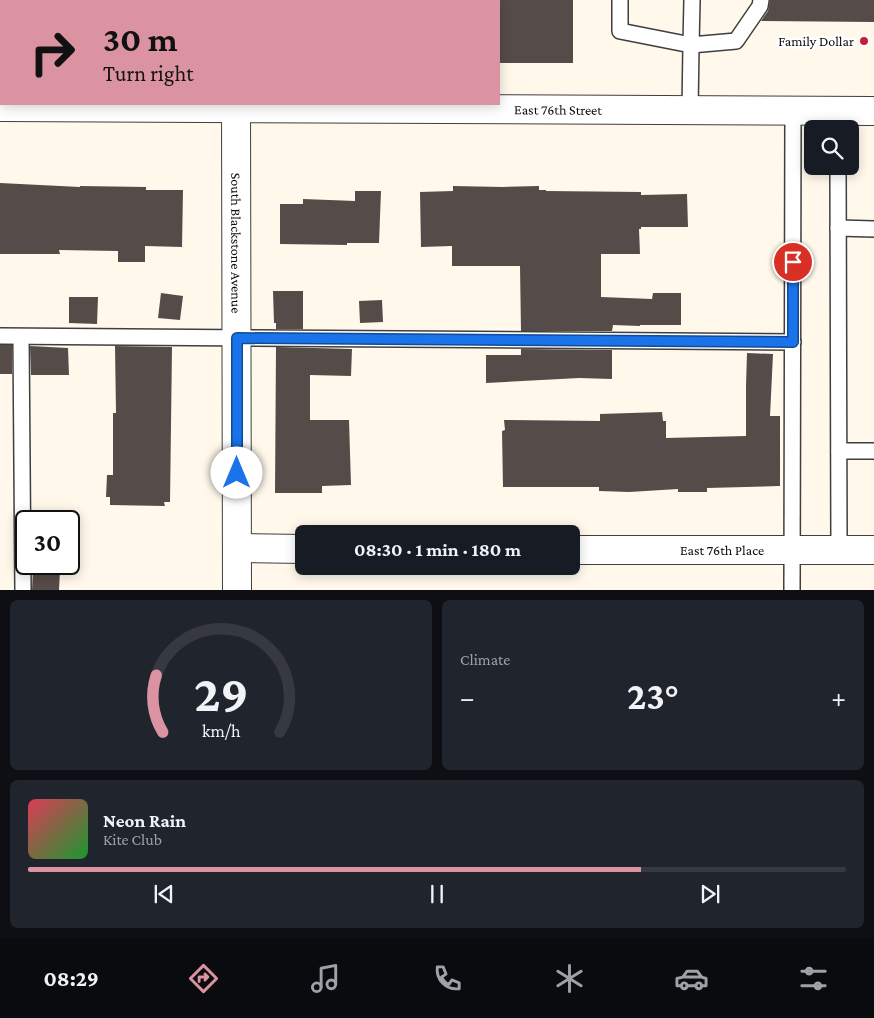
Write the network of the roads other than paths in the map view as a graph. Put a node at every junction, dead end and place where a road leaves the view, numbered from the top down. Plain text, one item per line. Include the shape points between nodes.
1 (620, 0) edge
2 (692, 0) edge
3 (761, 0) edge
4 (692, 45) junction
5 (236, 106) edge
6 (0, 107) edge
7 (690, 110) junction
8 (793, 111) junction
9 (874, 111) edge
10 (838, 120) edge
11 (838, 175) edge
12 (838, 228) junction
13 (874, 229) edge
14 (0, 336) edge
15 (22, 336) junction
16 (237, 338) junction
17 (793, 342) junction
18 (839, 450) junction
19 (874, 451) edge
20 (237, 548) junction
21 (295, 548) edge
22 (580, 550) edge
23 (792, 550) junction
24 (840, 550) junction
25 (874, 550) edge
26 (23, 590) edge
27 (237, 590) edge
28 (792, 590) edge

1 - 4 lane via 620,31
2 - 4 lane
3 - 4 lane via 736,41
4 - 7 lane
5 - 6 street, East 76th Street
5 - 7 street, East 76th Street
5 - 16 street, South Blackstone Avenue
7 - 8 street, East 76th Street
8 - 10 street, East 76th Street
8 - 17 lane
9 - 10 street, East 76th Street
11 - 12 lane
12 - 13 lane
12 - 18 lane
14 - 15 lane
15 - 16 lane
15 - 26 lane
16 - 17 lane
16 - 20 street, South Blackstone Avenue
17 - 23 lane
18 - 19 lane
18 - 24 lane
20 - 21 street
20 - 27 street, South Blackstone Avenue
22 - 23 street, East 76th Place
23 - 24 street, East 76th Place
23 - 28 lane
24 - 25 street, East 76th Place

